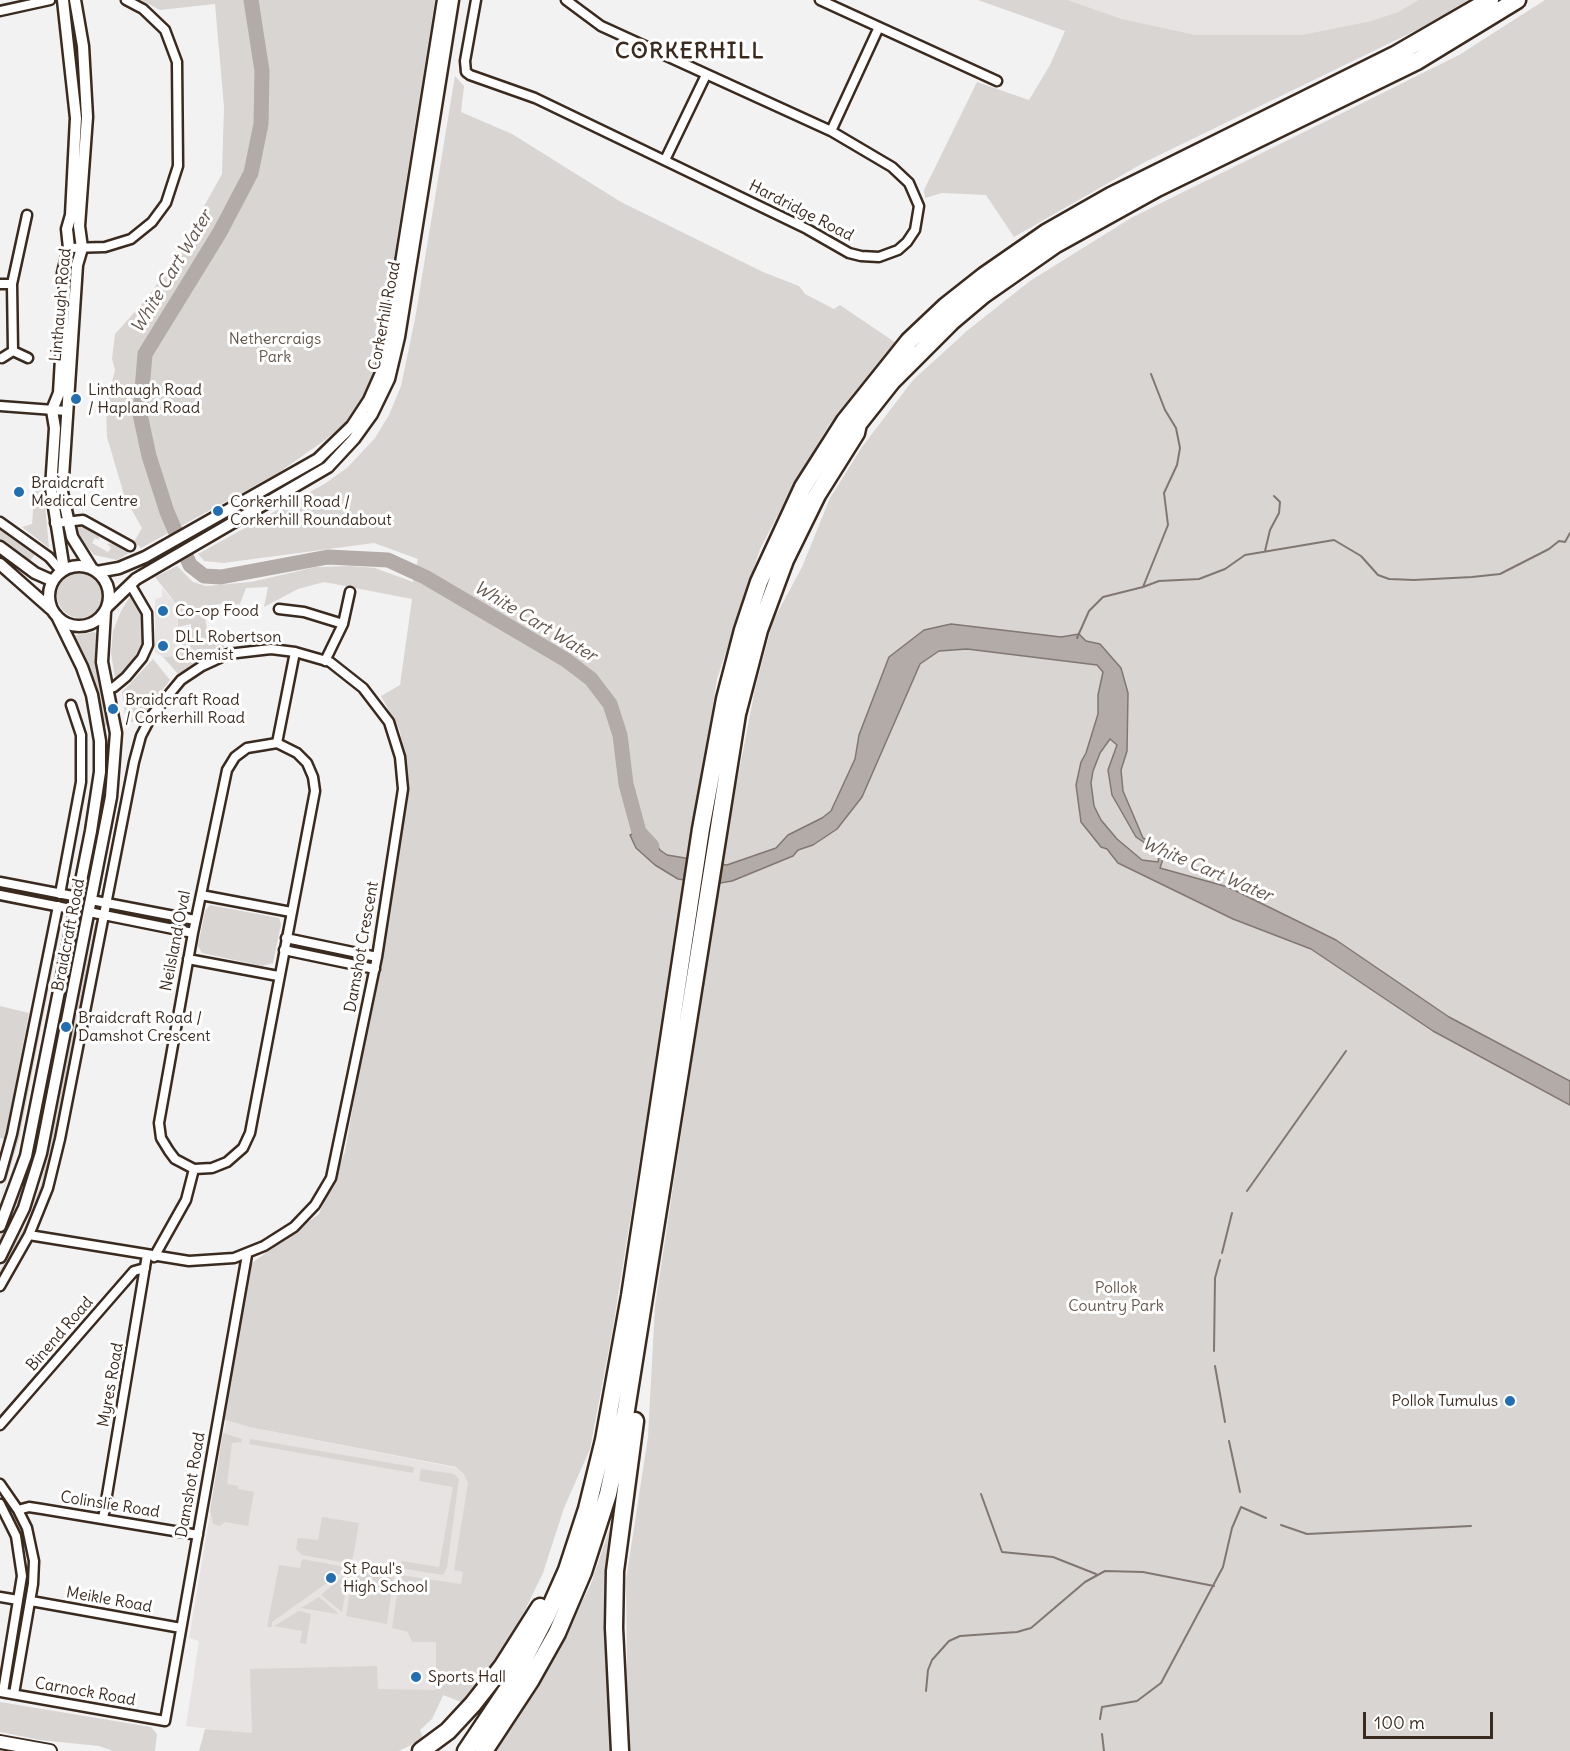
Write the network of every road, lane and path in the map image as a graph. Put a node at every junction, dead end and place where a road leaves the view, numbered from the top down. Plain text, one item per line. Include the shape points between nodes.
1 (50, 0) edge
2 (63, 0) edge
3 (75, 0) edge
4 (126, 0) edge
5 (443, 0) edge
6 (453, 0) edge
7 (476, 0) edge
8 (566, 0) edge
9 (820, 0) edge
10 (1490, 0) edge
11 (1517, 0) edge
12 (0, 11) edge
13 (879, 27) junction
14 (706, 75) junction
15 (997, 81) dead end
16 (831, 131) junction
17 (665, 160) junction
18 (27, 214) dead end
19 (69, 248) junction
20 (82, 248) junction
21 (0, 284) edge
22 (12, 284) junction
23 (13, 351) junction
24 (2, 358) dead end
25 (28, 358) dead end
26 (0, 406) edge
27 (52, 410) junction
28 (67, 411) junction
29 (0, 522) edge
30 (61, 522) junction
31 (175, 541) junction
32 (130, 546) dead end
33 (0, 547) edge
34 (181, 552) junction
35 (0, 564) edge
36 (63, 571) junction
37 (95, 571) junction
38 (53, 581) junction
39 (130, 584) junction
40 (350, 592) dead end
41 (106, 609) junction
42 (279, 609) dead end
43 (55, 613) junction
44 (343, 624) junction
45 (295, 652) junction
46 (325, 661) junction
47 (108, 689) junction
48 (71, 705) dead end
49 (115, 729) junction
50 (98, 731) junction
51 (277, 744) junction
52 (134, 762) joint
53 (709, 830) junction
54 (0, 882) edge
55 (60, 894) junction
56 (0, 895) edge
57 (201, 895) junction
58 (78, 897) junction
59 (91, 900) junction
60 (107, 903) junction
61 (58, 906) junction
62 (697, 907) junction
63 (76, 910) junction
64 (89, 912) junction
65 (291, 912) junction
66 (104, 915) junction
67 (195, 920) junction
68 (193, 933) junction
69 (286, 938) junction
70 (284, 950) junction
71 (377, 957) junction
72 (188, 959) junction
73 (375, 969) junction
74 (278, 976) junction
75 (194, 1169) junction
76 (0, 1177) edge
77 (0, 1226) edge
78 (29, 1235) junction
79 (247, 1255) junction
80 (151, 1256) junction
81 (0, 1257) edge
82 (145, 1268) junction
83 (0, 1286) edge
84 (645, 1294) junction
85 (0, 1425) edge
86 (0, 1484) edge
87 (593, 1485) junction
88 (0, 1504) edge
89 (18, 1510) junction
90 (103, 1519) junction
91 (198, 1535) junction
92 (32, 1549) junction
93 (19, 1550) junction
94 (0, 1597) edge
95 (18, 1600) junction
96 (31, 1601) junction
97 (182, 1628) junction
98 (12, 1640) junction
99 (24, 1642) junction
100 (1, 1692) edge
101 (14, 1694) junction
102 (165, 1721) joint
103 (0, 1742) edge
104 (50, 1751) edge
105 (421, 1751) edge
106 (466, 1751) edge
107 (484, 1751) edge
108 (620, 1751) edge

1 - 12 street
2 - 19 street, Linthaugh Road via 76,118 67,229
3 - 20 street, Linthaugh Road via 86,90 79,226
4 - 20 street via 143,9 165,30 177,62 178,166 166,203 152,222 118,243
5 - 31 street, Corkerhill Road via 389,338 381,373 369,400 352,426 318,459
6 - 34 street, Corkerhill Road via 399,337 389,379 372,414 328,467
7 - 17 street, Hardridge Road via 466,72 535,98
8 - 14 street, Hardridge Road via 601,26
9 - 13 street
10 - 53 highway via 1395,55 1087,209 984,276 909,341 831,441 774,545 730,676
11 - 53 highway via 1417,61 1112,211 1010,276 951,322 892,381 858,424 807,513 773,590 741,696
13 - 15 street
13 - 16 street
14 - 16 street, Hardridge Road
14 - 17 street
16 - 17 street, Hardridge Road via 892,166 914,191 919,206 915,230 898,250 879,257 849,253
18 - 22 street
19 - 20 street
19 - 27 street, Linthaugh Road via 63,273 58,393
20 - 28 street, Linthaugh Road via 77,265
21 - 22 street
22 - 23 street
23 - 24 street
23 - 25 street
26 - 27 street
27 - 28 street
27 - 30 street, Linthaugh Road via 56,428 51,488
28 - 30 street, Linthaugh Road
29 - 36 street
30 - 32 street via 83,520
30 - 36 street, Linthaugh Road
30 - 37 street, Linthaugh Road
31 - 34 street
31 - 37 street, Corkerhill Road via 119,568
33 - 38 street
34 - 39 street, Corkerhill Road
35 - 43 street, Braidcraft Road
36 - 37 street via 75,566
36 - 38 street
37 - 41 street via 108,587
38 - 43 street via 49,594
39 - 41 street, Corkerhill Road
39 - 47 street via 147,613 148,645 131,671
40 - 44 street
41 - 43 street via 95,622 84,626 66,623
41 - 47 street, Braidcraft Road via 101,651
42 - 44 street
43 - 50 street, Braidcraft Road via 88,683
44 - 46 street
45 - 46 street, Damshot Crescent
45 - 51 street
45 - 52 street, Damshot Crescent via 246,650 202,666 165,696 152,714
46 - 71 street, Damshot Crescent via 363,688 389,722 400,757 403,789
47 - 49 street, Braidcraft Road
48 - 55 street, Braidcraft Road via 81,735 81,782
49 - 50 street
49 - 59 street, Braidcraft Road via 114,774
50 - 58 street, Braidcraft Road via 98,791
51 - 57 street, Neilsland Oval via 247,748 227,770
51 - 65 street via 302,757 315,784
52 - 60 street, Braidcraft Road
53 - 62 highway
54 - 55 street
55 - 58 street
56 - 61 street
57 - 65 street
57 - 67 street, Neilsland Oval
58 - 63 street, Braidcraft Road
59 - 60 street
59 - 64 street, Braidcraft Road
60 - 66 street, Braidcraft Road
60 - 67 street
61 - 63 street
61 - 76 street, Braidcraft Road
62 - 84 highway
62 - 87 highway
63 - 77 street, Braidcraft Road via 26,1156
64 - 66 street
64 - 81 street, Braidcraft Road via 41,1153 24,1208
65 - 69 street
66 - 68 street
66 - 78 street, Braidcraft Road via 60,1139 48,1188
67 - 68 street, Neilsland Oval
68 - 72 street, Neilsland Oval
69 - 70 street
69 - 71 street
70 - 73 street
70 - 74 street
71 - 73 street, Damshot Crescent
72 - 74 street
72 - 75 street, Neilsland Oval via 159,1123 161,1137 175,1159
73 - 79 street, Damshot Crescent via 332,1178 303,1218
74 - 75 street via 247,1140 227,1162
75 - 80 street via 186,1200
78 - 80 street, Damshot Crescent
78 - 83 street, Braidcraft Road
79 - 80 street, Damshot Crescent via 204,1262
79 - 91 street, Damshot Road
80 - 82 street, Myres Road
82 - 85 street, Binend Road via 134,1271
82 - 90 street, Myres Road
84 - 107 highway via 621,1438 591,1552 551,1642
84 - 108 highway via 633,1433 615,1571 614,1644
86 - 89 street
87 - 105 highway via 533,1620 473,1704 448,1731
87 - 106 highway via 549,1612 510,1684
88 - 93 street
89 - 90 street, Colinslie Road via 29,1507
89 - 92 street
90 - 91 street, Colinslie Road
91 - 97 street, Damshot Road
92 - 93 street
92 - 96 street
93 - 95 street via 22,1576
94 - 95 street
95 - 98 street
96 - 97 street, Meikle Road
96 - 99 street
97 - 102 street, Damshot Road
98 - 99 street
98 - 100 street
99 - 101 street
100 - 101 street, Carnock Road
101 - 102 street, Carnock Road
103 - 104 main road

